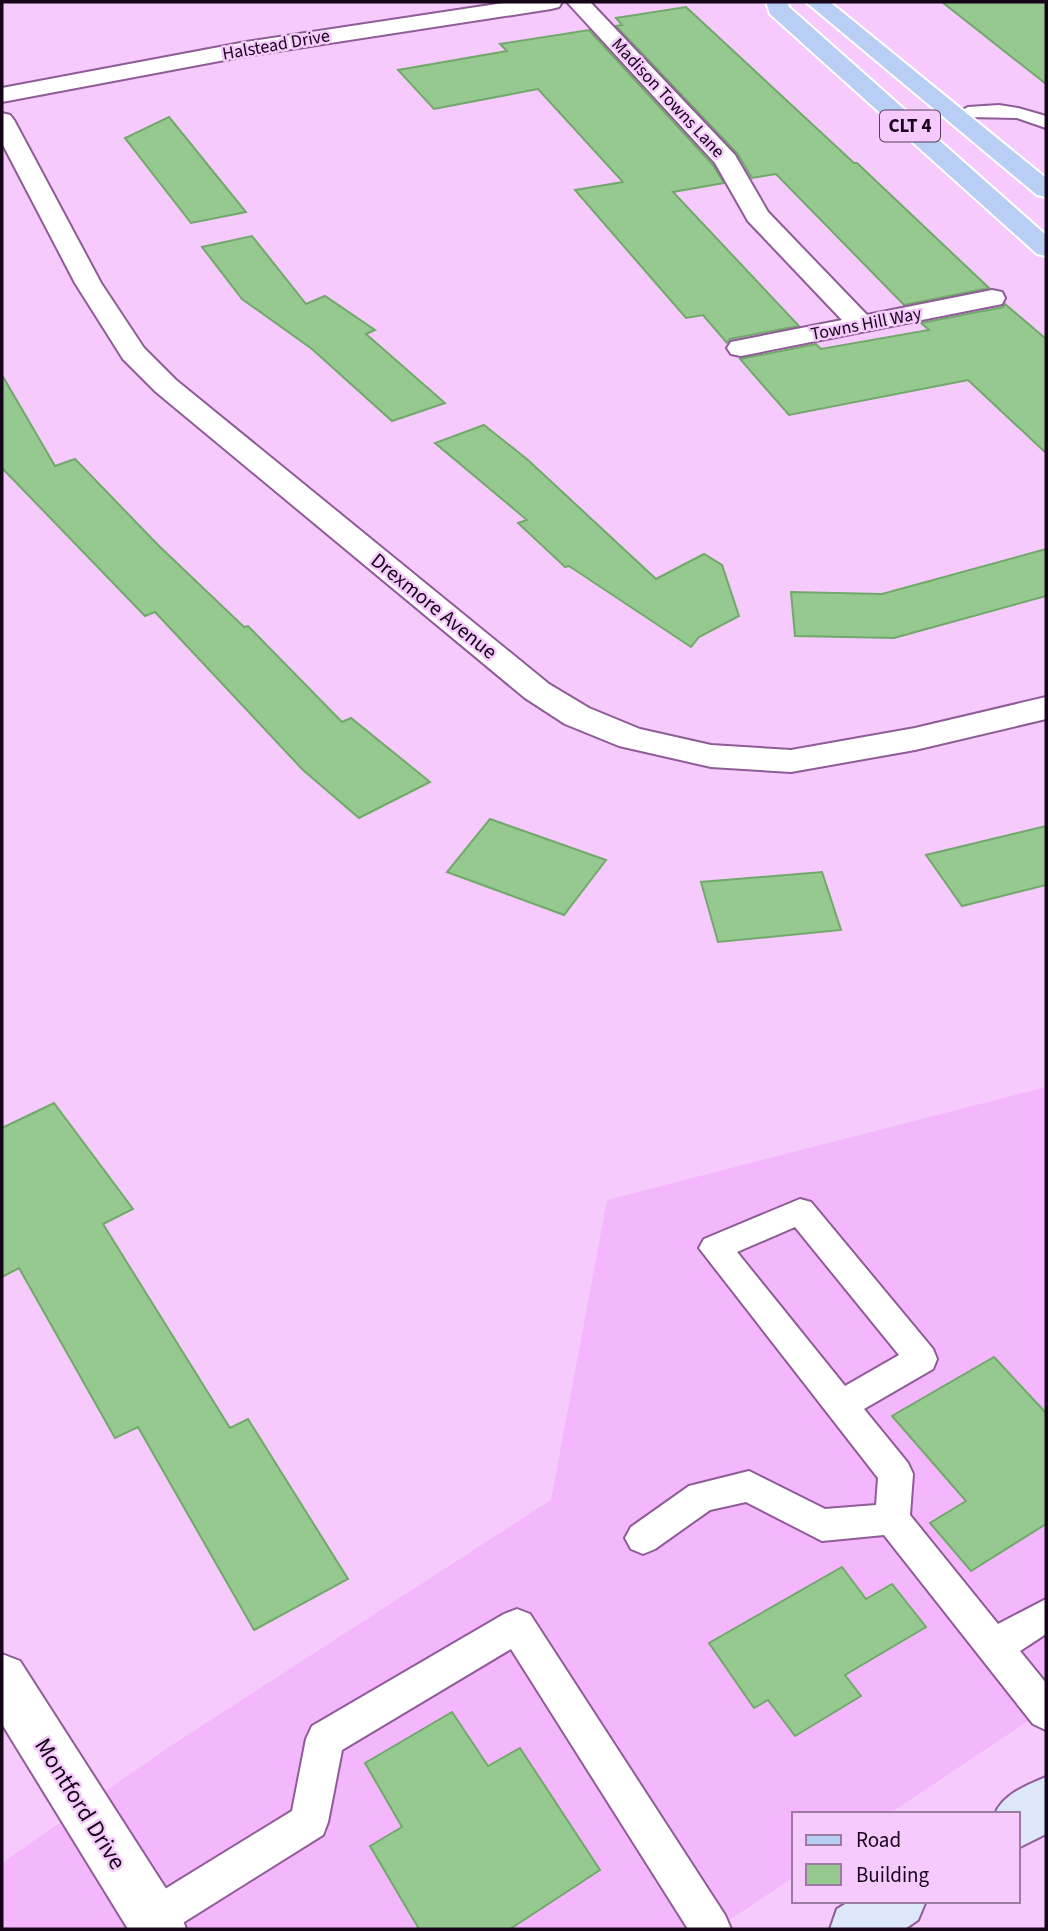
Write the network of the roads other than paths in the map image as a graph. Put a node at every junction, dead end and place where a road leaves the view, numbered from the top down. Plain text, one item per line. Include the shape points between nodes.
1 (551, 2) edge
2 (578, 2) edge
3 (776, 2) edge
4 (817, 2) edge
5 (2, 94) edge
6 (968, 112) dead end
7 (2, 120) edge
8 (1046, 124) edge
9 (1046, 190) edge
10 (1046, 248) edge
11 (992, 298) dead end
12 (862, 325) junction
13 (741, 348) dead end
14 (1046, 708) edge
15 (841, 1405) junction
16 (892, 1519) junction
17 (643, 1538) dead end
18 (1046, 1615) edge
19 (994, 1647) junction
20 (2, 1678) edge
21 (1046, 1712) edge
22 (1046, 1803) edge
23 (1020, 1821) edge
24 (897, 1903) edge
25 (156, 1924) edge
26 (711, 1929) edge
27 (858, 1929) edge

1 - 5 street, Halstead Drive via 246,49
2 - 12 street, Madison Towns Lane via 726,160 757,216
3 - 10 main road, CLT 4
4 - 9 main road
6 - 8 lane via 1006,110
7 - 14 street, Drexmore Avenue via 88,283 133,353 166,386 537,691 577,716 631,738 711,756 791,761 915,739
11 - 12 street, Towns Hill Way
12 - 13 street, Towns Hill Way
15 - 15 lane via 832,1394 715,1248 800,1211 921,1359
15 - 16 lane via 896,1474
16 - 17 lane via 822,1525 749,1486 701,1497
16 - 19 lane
18 - 19 lane
19 - 21 lane
20 - 25 street, Montford Drive
22 - 23 main road
24 - 27 main road
25 - 26 lane via 309,1822 326,1739 517,1626

